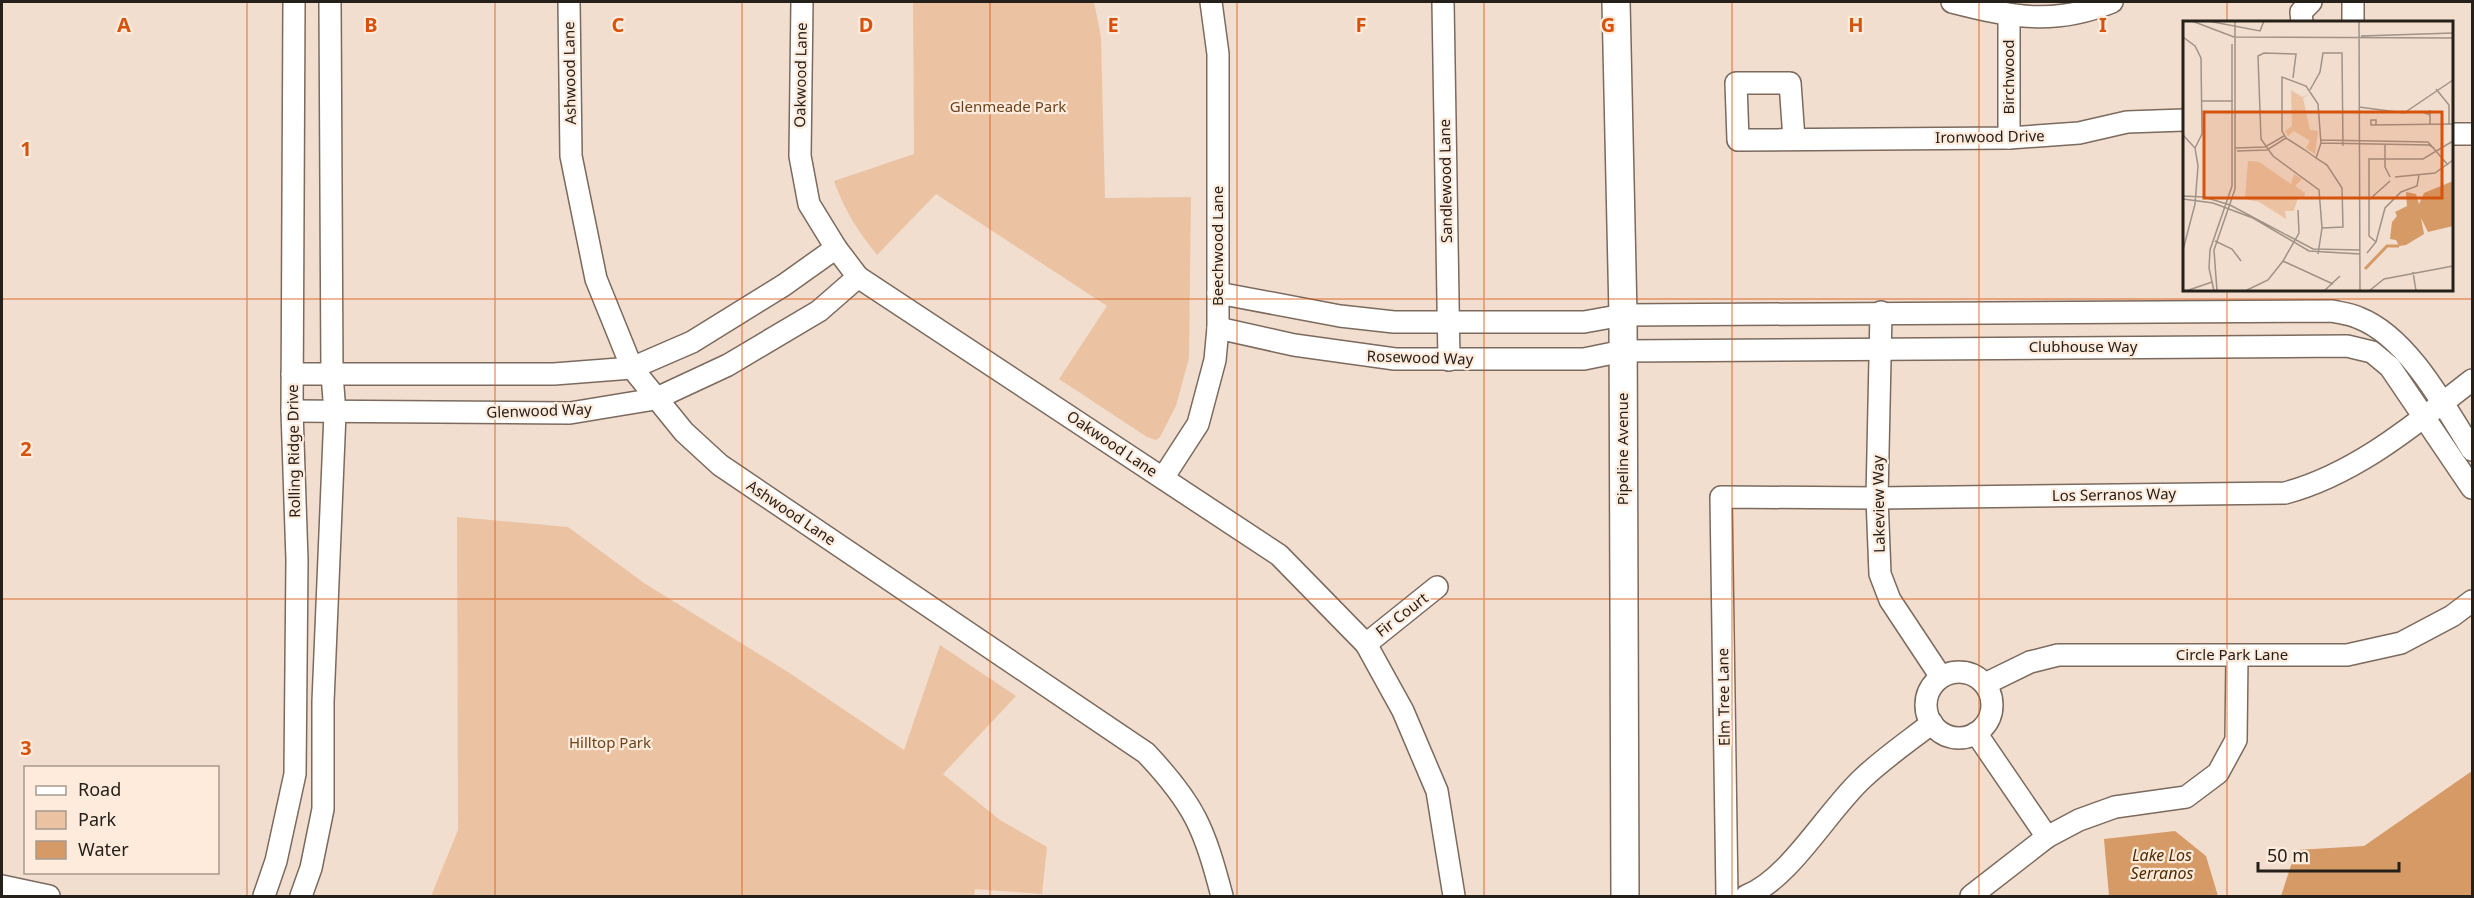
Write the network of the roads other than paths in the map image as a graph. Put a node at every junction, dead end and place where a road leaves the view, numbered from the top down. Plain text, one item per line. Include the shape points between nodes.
1 (294, 2) edge
2 (330, 2) edge
3 (569, 2) edge
4 (802, 2) edge
5 (1211, 2) edge
6 (1443, 2) edge
7 (1616, 2) edge
8 (1952, 2) edge
9 (2112, 2) edge
10 (2311, 2) edge
11 (2353, 2) edge
12 (2009, 16) junction
13 (2302, 21) edge
14 (2353, 21) edge
15 (2183, 120) edge
16 (2453, 134) edge
17 (2472, 134) edge
18 (2010, 138) junction
19 (1794, 139) dead end
20 (836, 248) junction
21 (858, 278) junction
22 (1218, 293) junction
23 (1881, 312) junction
24 (1623, 315) junction
25 (1448, 324) junction
26 (1218, 328) junction
27 (1881, 348) junction
28 (1623, 351) junction
29 (1449, 360) junction
30 (632, 368) junction
31 (292, 374) junction
32 (332, 374) junction
33 (2472, 380) edge
34 (655, 399) junction
35 (2442, 403) junction
36 (292, 411) junction
37 (335, 413) junction
38 (2423, 416) junction
39 (2472, 450) edge
40 (1163, 478) junction
41 (2472, 488) edge
42 (1721, 497) joint
43 (1878, 498) junction
44 (1437, 587) dead end
45 (2472, 601) edge
46 (1366, 644) junction
47 (2237, 656) junction
48 (1941, 677) junction
49 (1985, 684) junction
50 (1932, 723) junction
51 (1976, 733) junction
52 (2047, 837) junction
53 (2, 886) edge
54 (49, 897) edge
55 (264, 897) edge
56 (301, 897) edge
57 (1222, 897) edge
58 (1454, 897) edge
59 (1625, 897) edge
60 (1727, 897) edge
61 (1746, 897) edge
62 (1971, 897) edge

1 - 31 street, Rolling Ridge Drive
2 - 32 street
3 - 30 street, Ashwood Lane via 571,156 596,279
4 - 20 street, Oakwood Lane via 800,156 809,204
5 - 22 street, Beechwood Lane via 1218,54
6 - 25 street, Sandlewood Lane
7 - 24 main road, Pipeline Avenue
8 - 12 street
9 - 12 street via 2087,12 2046,18
10 - 13 street via 2301,12
11 - 14 street
12 - 18 street, Birchwood
15 - 18 street, Ironwood Drive via 2127,122 2079,133
16 - 17 street
18 - 19 street, Ironwood Drive
20 - 21 street, Oakwood Lane
20 - 30 street via 692,342
21 - 34 street, Glenwood Way via 819,310 728,365
21 - 40 street, Oakwood Lane
22 - 25 street via 1340,316
22 - 26 street, Beechwood Lane
23 - 24 street
23 - 27 street, Lakeview Way
23 - 35 street via 2332,311 2359,317 2401,347
24 - 25 street via 1584,322
24 - 28 main road, Pipeline Avenue
25 - 29 street, Sandlewood Lane
26 - 29 street, Rosewood Way via 1340,353
26 - 40 street, Beechwood Lane via 1215,360 1198,424
27 - 28 street, Clubhouse Way
27 - 38 street, Clubhouse Way via 2347,346 2382,358
27 - 43 street, Lakeview Way
28 - 29 street, Rosewood Way via 1584,359
28 - 59 main road, Pipeline Avenue
30 - 32 street via 554,374
30 - 34 street, Ashwood Lane
31 - 32 street
31 - 36 street, Rolling Ridge Drive
32 - 37 street
33 - 35 street, Los Serranos Way
34 - 37 street, Glenwood Way via 570,413
34 - 57 street, Ashwood Lane via 720,465 1146,753 1177,786 1195,814 1208,842
35 - 38 street, Los Serranos Way
35 - 39 street
36 - 37 street, Glenwood Way
36 - 55 street, Rolling Ridge Drive via 297,560 295,774
37 - 56 street via 323,702 323,809
38 - 41 street, Clubhouse Way
38 - 43 street, Los Serranos Way via 2346,470 2317,485 2285,493
40 - 46 street, Oakwood Lane via 1279,555
42 - 43 street, Los Serranos Way
42 - 60 street, Elm Tree Lane
43 - 48 street, Lakeview Way via 1883,583
44 - 46 street, Fir Court
45 - 47 street, Circle Park Lane via 2401,643 2347,655
46 - 58 street, Oakwood Lane via 1403,711 1437,790
47 - 49 street, Circle Park Lane via 2058,655 2030,662
47 - 52 street via 2235,740 2218,773 2186,797 2115,807
48 - 49 street via 1969,674
48 - 50 street via 1927,698
49 - 51 street via 1992,710
50 - 51 street via 1952,737
50 - 61 street via 1863,778 1779,875
51 - 52 street
52 - 62 street
53 - 54 street

